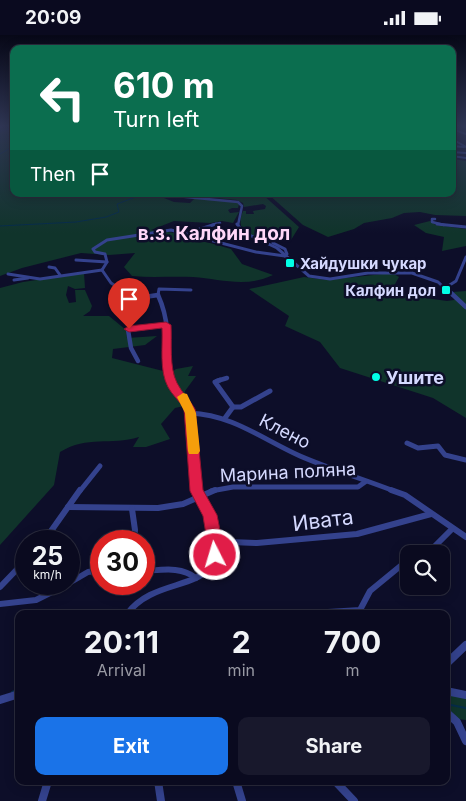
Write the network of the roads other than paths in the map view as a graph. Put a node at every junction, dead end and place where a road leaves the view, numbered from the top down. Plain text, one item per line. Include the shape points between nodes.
1 (186, 197) edge
2 (435, 219) dead end
3 (220, 223) dead end
4 (466, 227) edge
5 (186, 233) junction
6 (264, 240) dead end
7 (285, 255) junction
8 (466, 257) edge
9 (76, 260) dead end
10 (108, 262) junction
11 (50, 267) dead end
12 (102, 270) junction
13 (8, 274) dead end
14 (60, 275) junction
15 (30, 277) junction
16 (14, 280) dead end
17 (445, 288) junction
18 (191, 290) dead end
19 (158, 295) junction
20 (466, 307) edge
21 (166, 325) junction
22 (138, 361) dead end
23 (227, 378) dead end
24 (270, 391) dead end
25 (233, 407) junction
26 (190, 413) junction
27 (225, 418) junction
28 (407, 443) dead end
29 (466, 460) edge
30 (100, 466) dead end
31 (365, 482) junction
32 (200, 497) junction
33 (68, 507) junction
34 (132, 509) junction
35 (431, 514) junction
36 (452, 529) junction
37 (52, 530) edge
38 (135, 530) edge
39 (466, 537) edge
40 (216, 545) junction
41 (435, 545) edge
42 (400, 566) edge
43 (15, 571) edge
44 (155, 571) edge
45 (196, 577) junction
46 (0, 587) edge
47 (47, 595) edge
48 (0, 604) edge
49 (130, 610) edge
50 (360, 610) edge
51 (466, 645) edge
52 (450, 660) edge
53 (450, 692) edge
54 (15, 694) edge
55 (466, 695) edge
56 (0, 700) edge
57 (450, 716) edge
58 (466, 741) edge
59 (47, 785) edge
60 (159, 785) edge
61 (237, 785) edge
62 (338, 785) edge
63 (42, 801) edge
64 (161, 801) edge
65 (242, 801) edge
66 (354, 801) edge

1 - 7 street via 238,202 242,206 237,221 241,231
2 - 4 street via 432,222 439,225
3 - 5 street
5 - 7 street via 256,252
5 - 10 street via 162,230 107,240 93,249 105,254
6 - 7 street via 285,249
7 - 17 street via 304,273 314,277 330,279 404,272 430,278
8 - 17 street via 456,281
9 - 10 street
10 - 12 street
11 - 14 street
12 - 14 street
12 - 19 street via 111,283 131,295 131,299
13 - 15 street
14 - 15 street via 40,279
15 - 16 street
17 - 20 street
18 - 19 street via 159,289
19 - 21 street
21 - 22 street via 128,330 131,348
21 - 26 street via 168,373
23 - 25 street via 215,382
24 - 25 street via 241,407
25 - 27 street
26 - 27 street, Клено
26 - 32 street via 195,484
27 - 31 street, Клено via 300,456
28 - 29 street via 420,448 438,446 445,455
30 - 33 street
31 - 32 street, Марина поляна via 358,487 233,487 213,490
31 - 35 street, Марина поляна via 406,495
32 - 34 street, Марина поляна via 182,504
32 - 40 street via 208,509
33 - 34 street, Марина поляна
33 - 37 street
34 - 38 street
35 - 36 street, Марина поляна
35 - 40 street, Ивата via 357,534
36 - 39 street, Марина поляна
36 - 41 street
40 - 45 street via 212,566 204,575
42 - 50 street via 370,591
43 - 46 street
44 - 45 street via 182,570
45 - 49 street via 154,592 135,603
47 - 48 street via 22,605
51 - 52 street
53 - 55 street
54 - 56 street
57 - 58 street via 457,722
59 - 63 street
60 - 64 street
61 - 65 street
62 - 66 street

